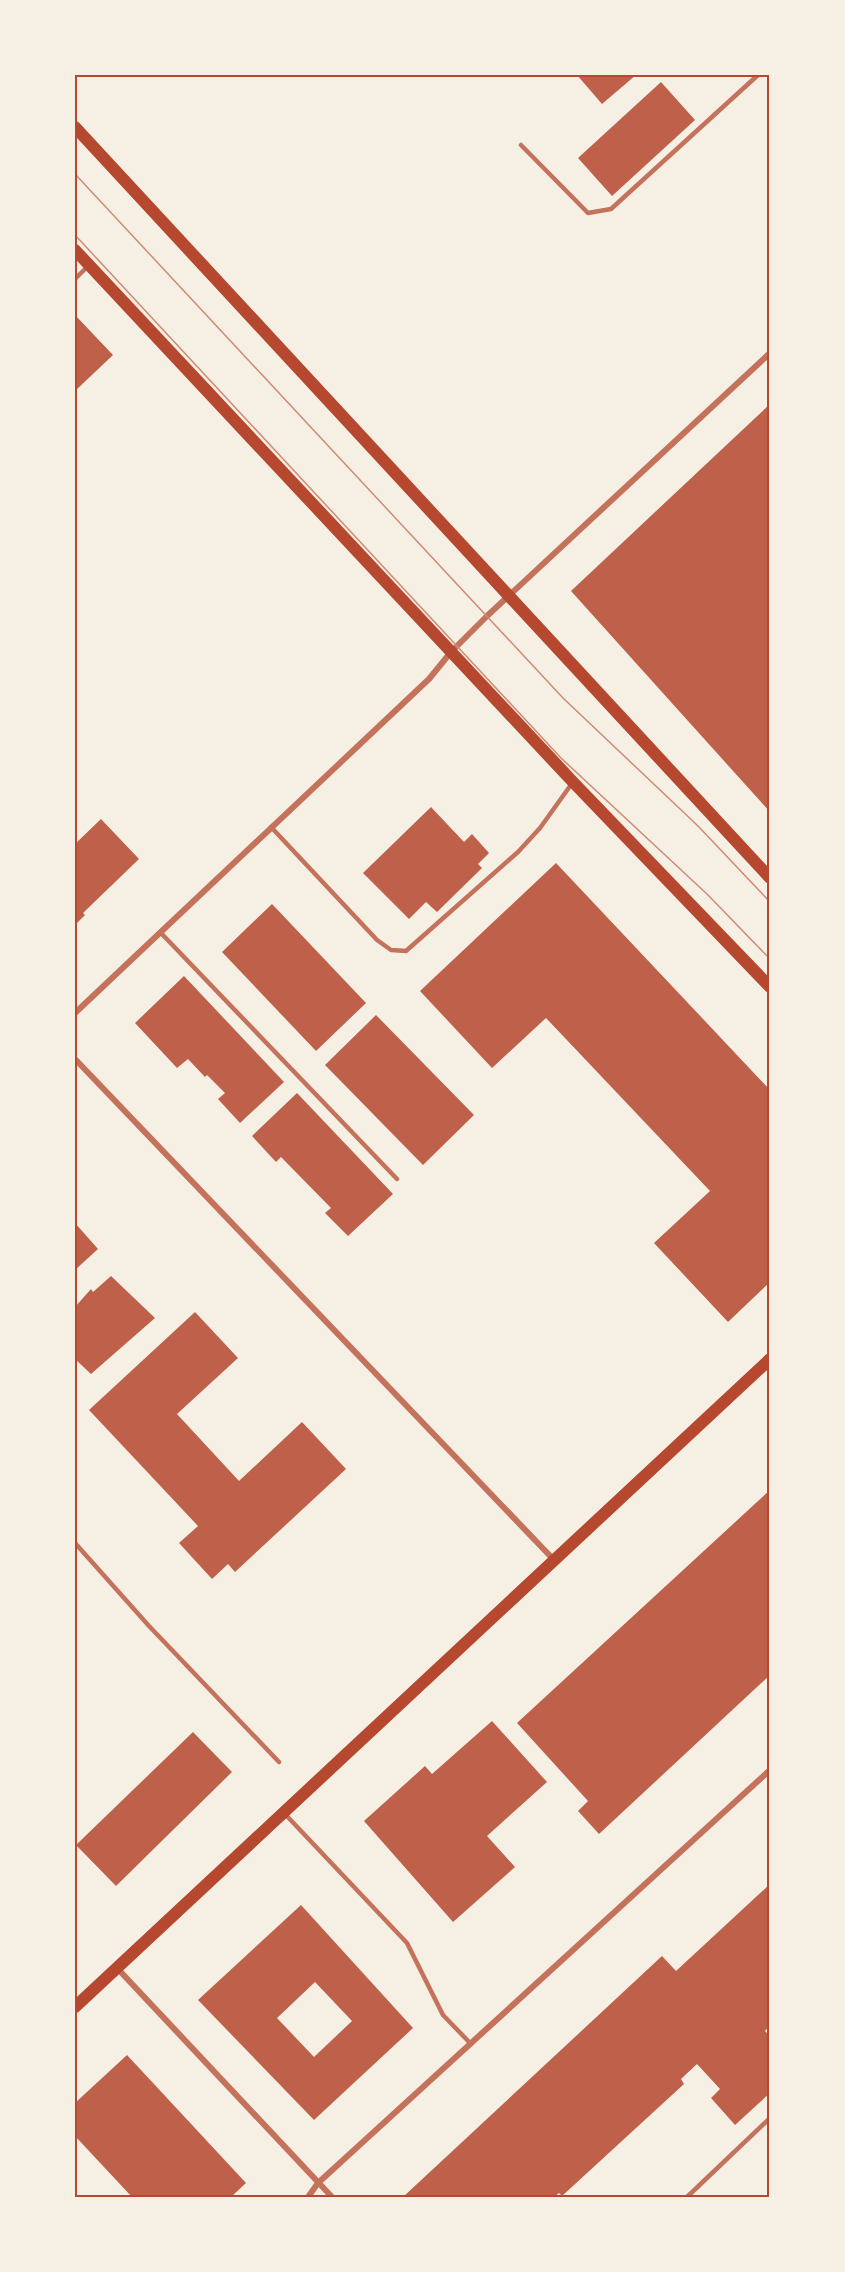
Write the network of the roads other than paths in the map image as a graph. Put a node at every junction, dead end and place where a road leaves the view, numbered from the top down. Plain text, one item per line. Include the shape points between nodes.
1 (758, 75) edge
2 (75, 127) edge
3 (521, 145) dead end
4 (75, 250) edge
5 (89, 266) junction
6 (75, 279) edge
7 (770, 353) edge
8 (509, 597) junction
9 (451, 652) junction
10 (573, 782) junction
11 (271, 827) junction
12 (770, 878) edge
13 (160, 932) junction
14 (770, 987) edge
15 (75, 1013) edge
16 (75, 1059) edge
17 (398, 1179) dead end
18 (770, 1359) edge
19 (75, 1543) edge
20 (554, 1560) junction
21 (279, 1762) dead end
22 (770, 1770) edge
23 (284, 1813) junction
24 (117, 1968) junction
25 (76, 2004) edge
26 (471, 2045) junction
27 (770, 2118) edge
28 (318, 2182) junction
29 (690, 2196) edge
30 (308, 2197) edge
31 (332, 2197) edge

1 - 3 lane via 611,209 588,213
2 - 8 main road
4 - 5 main road
5 - 6 lane
5 - 9 main road
7 - 8 street
8 - 9 street
8 - 12 main road
9 - 10 main road
9 - 11 street via 429,679
10 - 11 lane via 518,852 406,951 391,950 377,940
10 - 14 main road
11 - 13 street
13 - 15 street
13 - 17 lane
16 - 20 street
18 - 20 main road
19 - 21 lane
20 - 23 main road
22 - 26 street
23 - 24 main road
23 - 26 lane via 407,1943 442,2015
24 - 25 main road
24 - 28 street
26 - 28 street
27 - 29 lane
28 - 30 street
28 - 31 street

